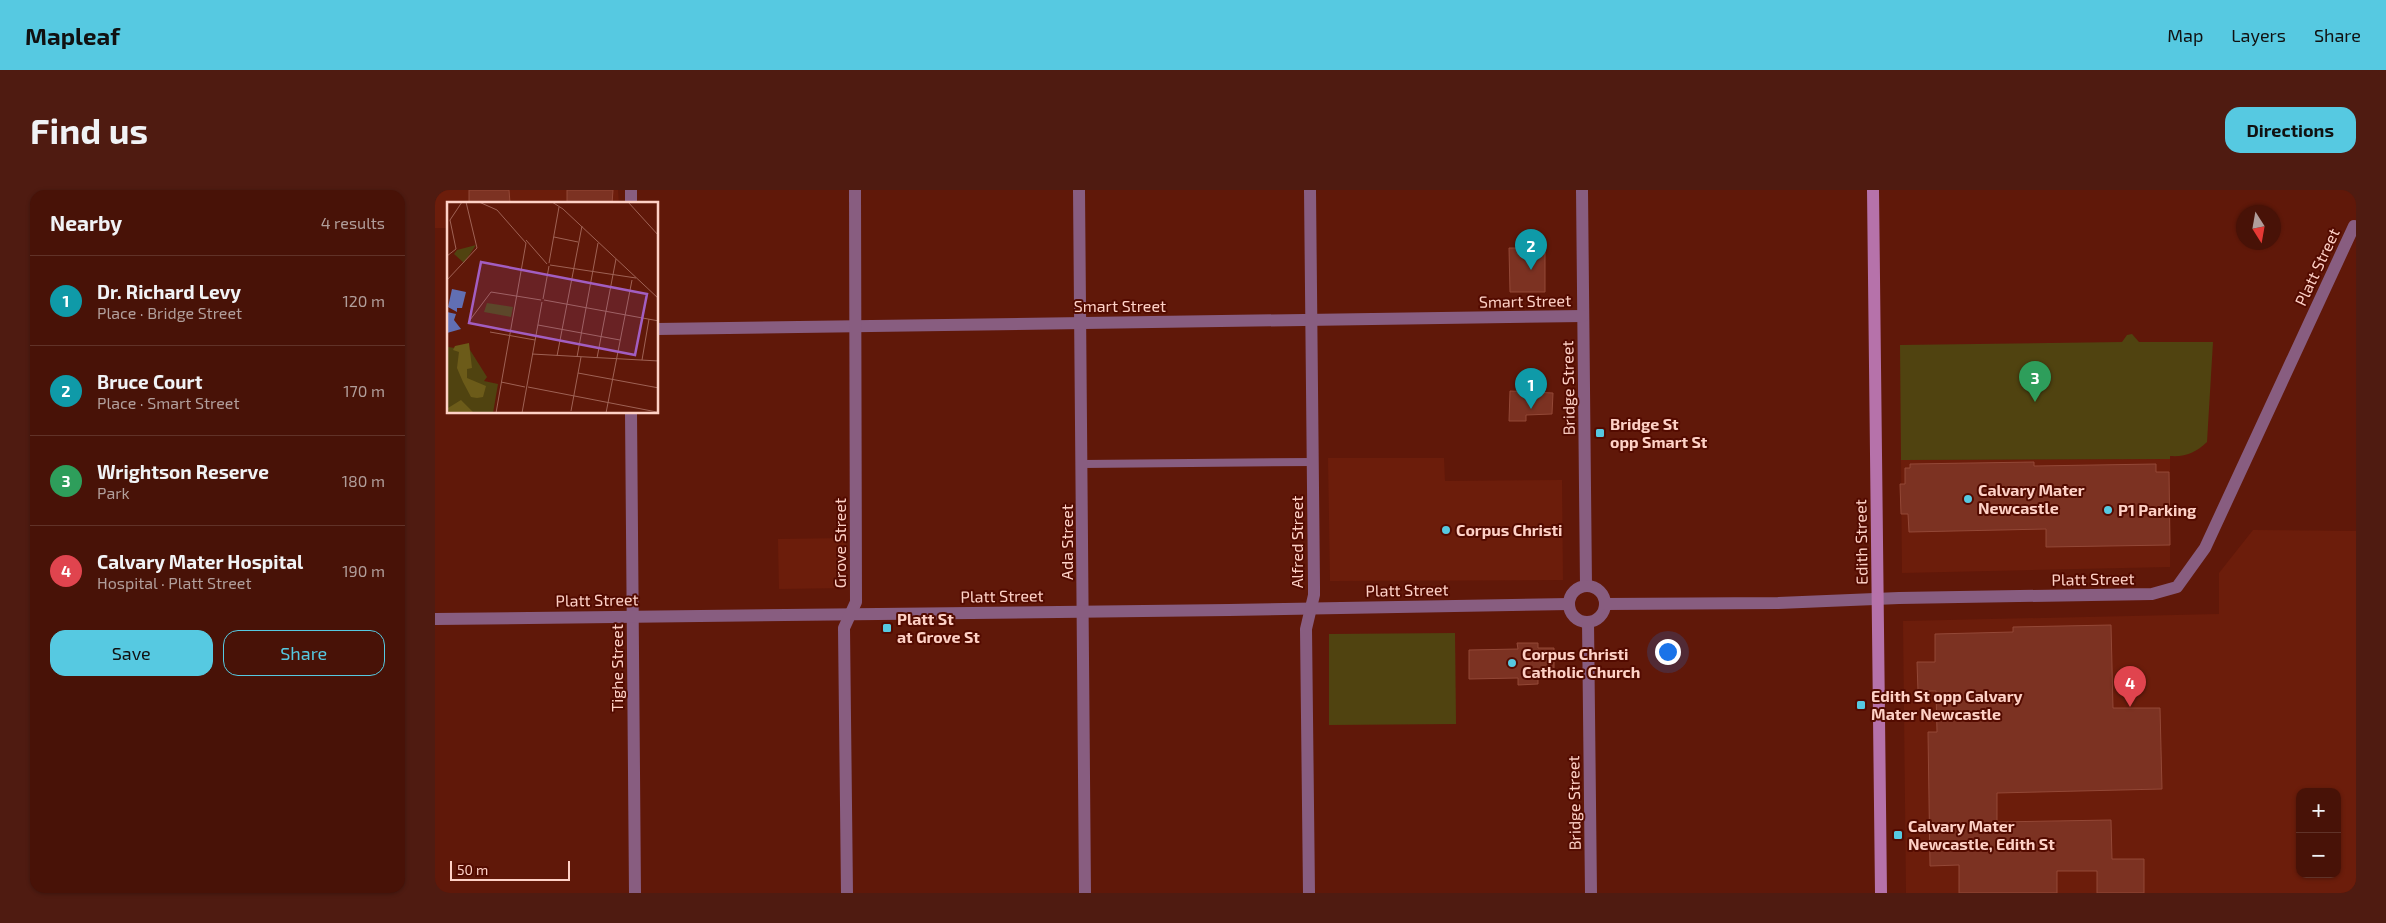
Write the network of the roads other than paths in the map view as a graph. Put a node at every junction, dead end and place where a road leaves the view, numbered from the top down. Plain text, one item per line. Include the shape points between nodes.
1 (855, 190) edge
2 (1079, 190) edge
3 (1310, 190) edge
4 (1582, 190) edge
5 (1873, 190) edge
6 (2355, 222) edge
7 (1583, 316) junction
8 (1313, 320) junction
9 (1080, 322) junction
10 (855, 327) junction
11 (659, 329) edge
12 (631, 414) edge
13 (1313, 462) junction
14 (1083, 464) junction
15 (1586, 586) junction
16 (1878, 599) junction
17 (1569, 604) junction
18 (1605, 604) junction
19 (1310, 609) junction
20 (1084, 611) junction
21 (851, 614) junction
22 (633, 616) junction
23 (435, 619) edge
24 (1588, 622) junction
25 (635, 893) edge
26 (847, 893) edge
27 (1085, 893) edge
28 (1309, 893) edge
29 (1591, 893) edge
30 (1881, 893) edge

1 - 10 street, Grove Street
2 - 9 street, Ada Street
3 - 8 street, Alfred Street
4 - 7 street, Bridge Street
5 - 16 main road, Edith Street
6 - 16 street, Platt Street via 2205,548 2177,587 2152,594
7 - 8 street, Smart Street
7 - 15 street, Bridge Street
8 - 9 street, Smart Street
8 - 13 street, Alfred Street
9 - 10 street, Smart Street
9 - 14 street, Ada Street
10 - 11 street, Smart Street
10 - 21 street, Grove Street via 857,602
12 - 22 street, Tighe Street
13 - 14 lane
13 - 19 street, Alfred Street via 1314,595
14 - 20 street, Ada Street
15 - 17 street via 1572,594
15 - 18 street via 1598,590
16 - 18 street, Platt Street
16 - 30 main road, Edith Street
17 - 19 street, Platt Street
17 - 24 street via 1575,617
18 - 24 street via 1600,616
19 - 20 street, Platt Street
19 - 28 street, Alfred Street via 1306,629
20 - 21 street, Platt Street
20 - 27 street, Ada Street
21 - 22 street, Platt Street
21 - 26 street, Grove Street via 844,628
22 - 23 street, Platt Street
22 - 25 street, Tighe Street
24 - 29 street, Bridge Street

